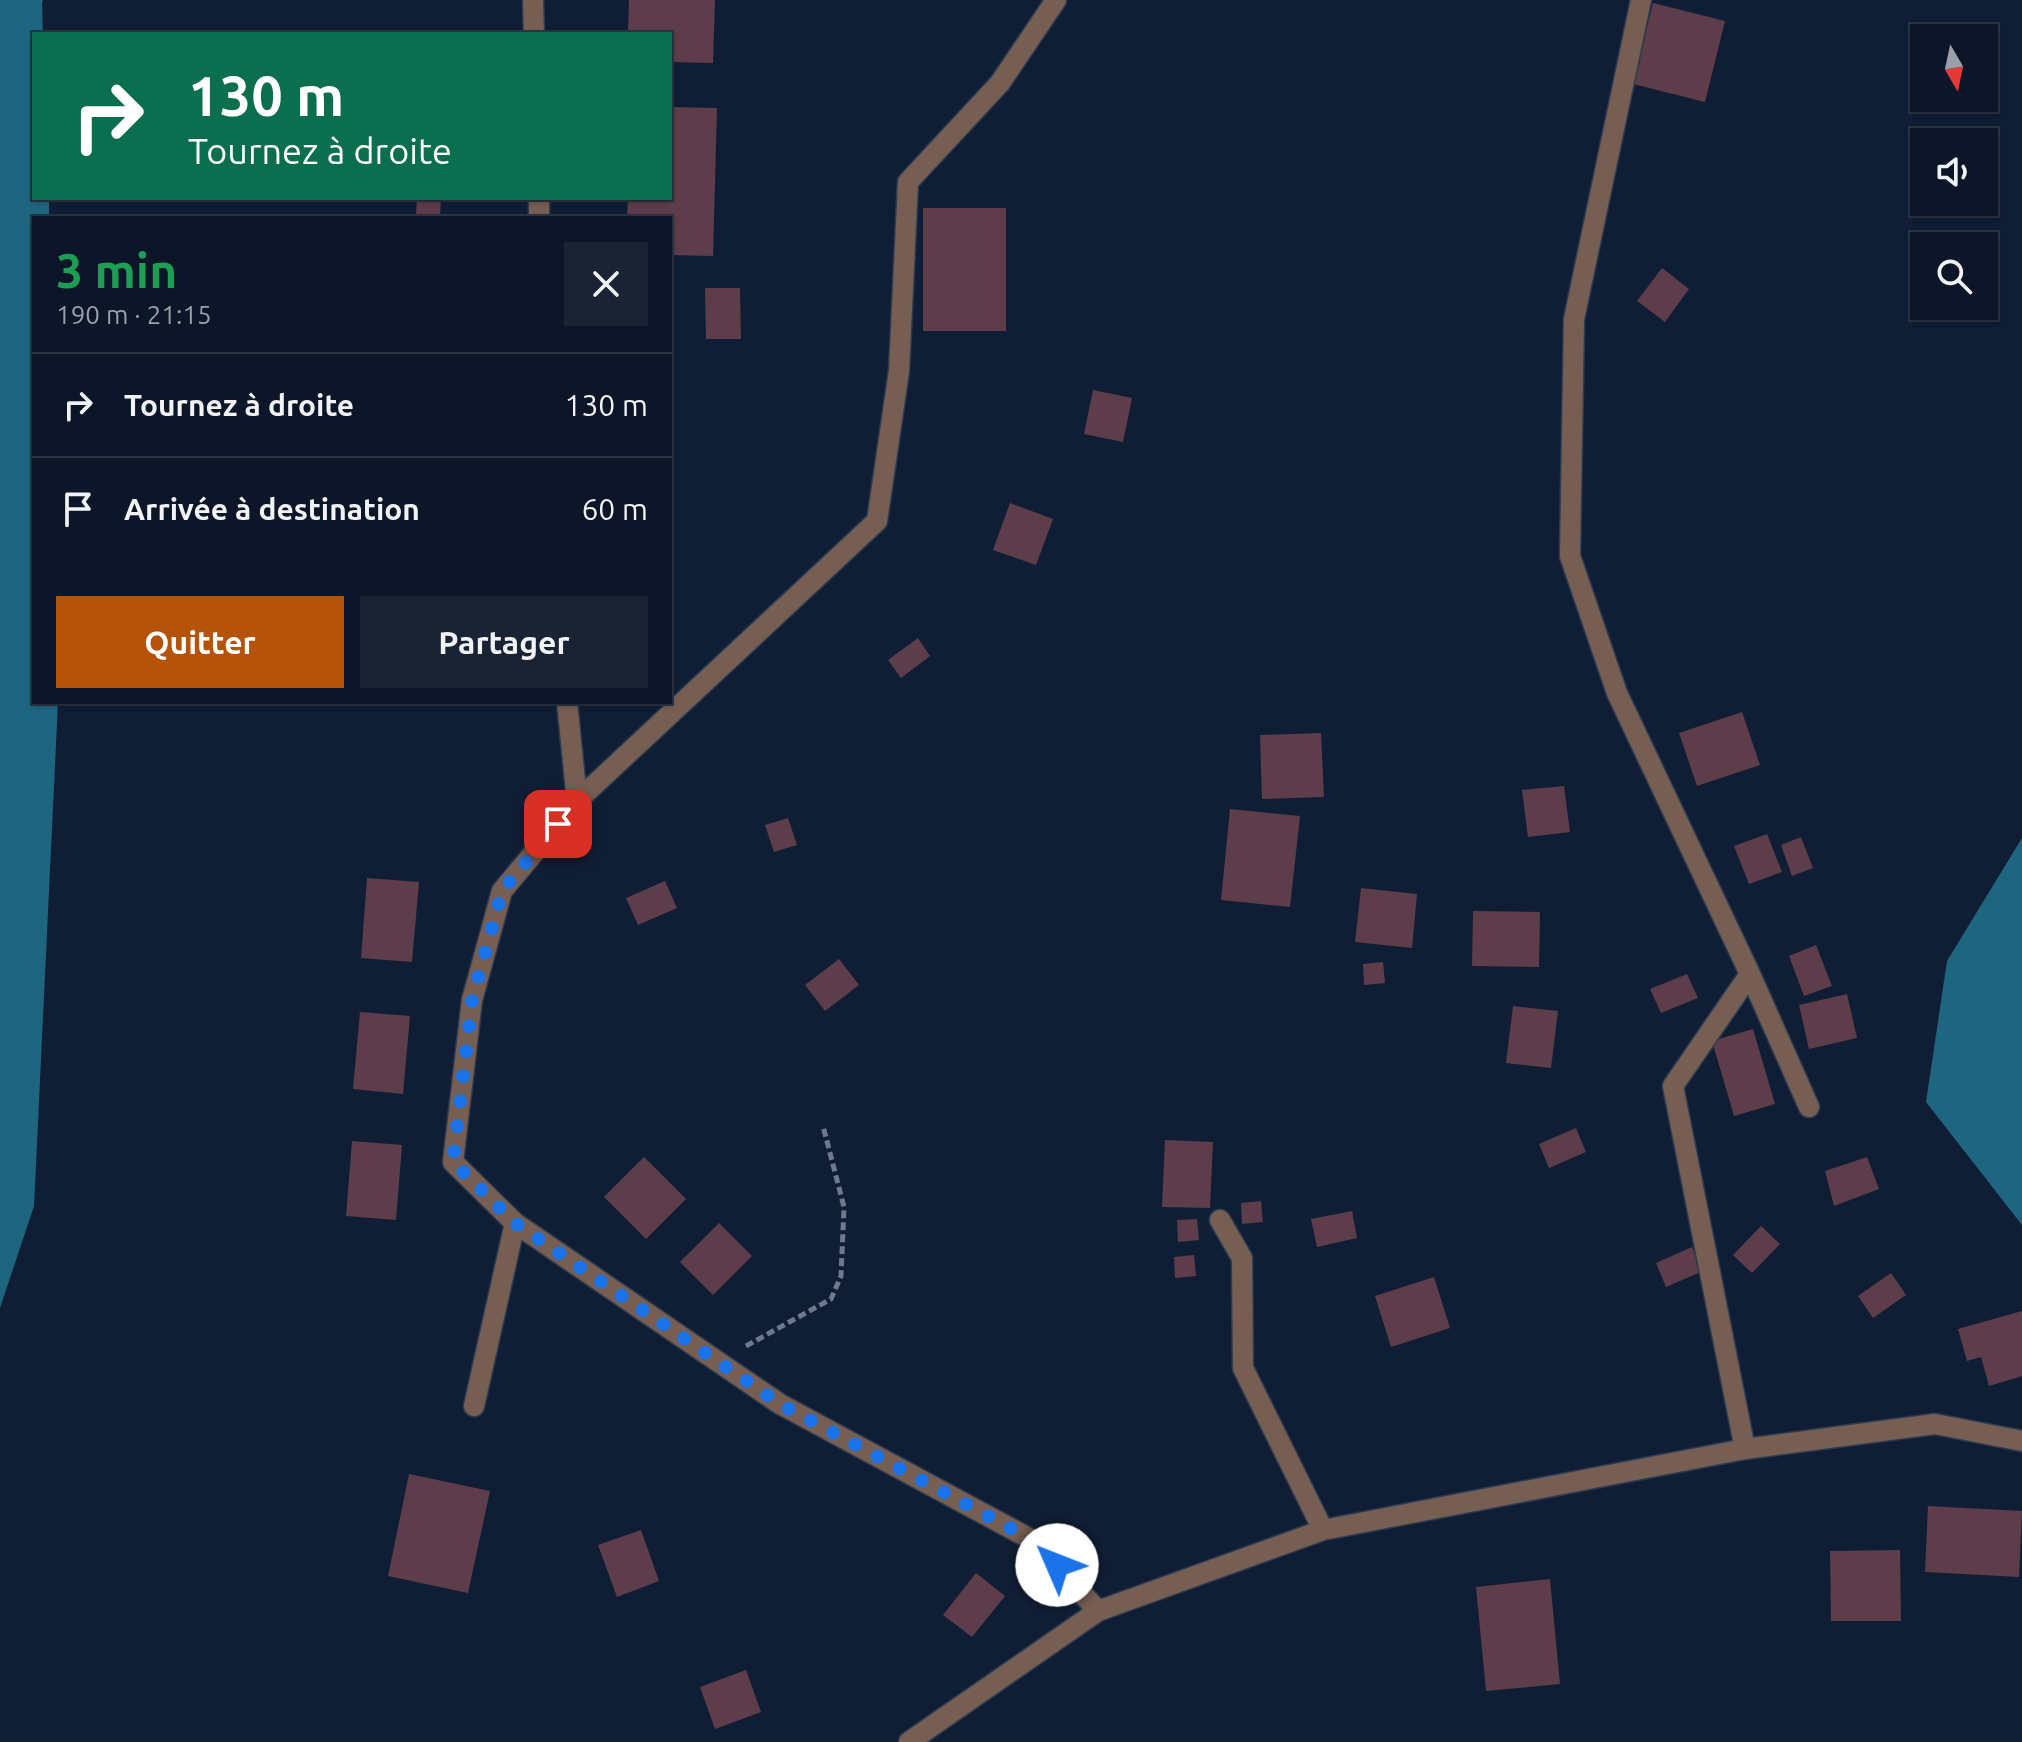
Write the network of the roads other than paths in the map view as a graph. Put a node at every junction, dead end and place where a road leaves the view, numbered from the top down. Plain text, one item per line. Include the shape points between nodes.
1 (533, 0) edge
2 (1056, 0) edge
3 (1641, 0) edge
4 (534, 32) edge
5 (567, 704) edge
6 (577, 801) junction
7 (1750, 974) junction
8 (1809, 1107) dead end
9 (1220, 1220) dead end
10 (515, 1223) junction
11 (474, 1406) dead end
12 (2022, 1441) edge
13 (1745, 1449) junction
14 (1323, 1530) junction
15 (1098, 1611) junction
16 (909, 1742) edge

1 - 4 street
2 - 6 street via 1000,83 908,182 899,371 877,521
3 - 7 street via 1574,319 1570,556 1617,693
5 - 6 street
6 - 10 street via 502,891 472,1000 453,1162
7 - 8 street
7 - 13 street via 1673,1086
9 - 14 street via 1242,1258 1243,1368
10 - 11 street
10 - 15 street via 780,1404 1036,1542
12 - 13 street via 1935,1424
13 - 14 street
14 - 15 street
15 - 16 street

